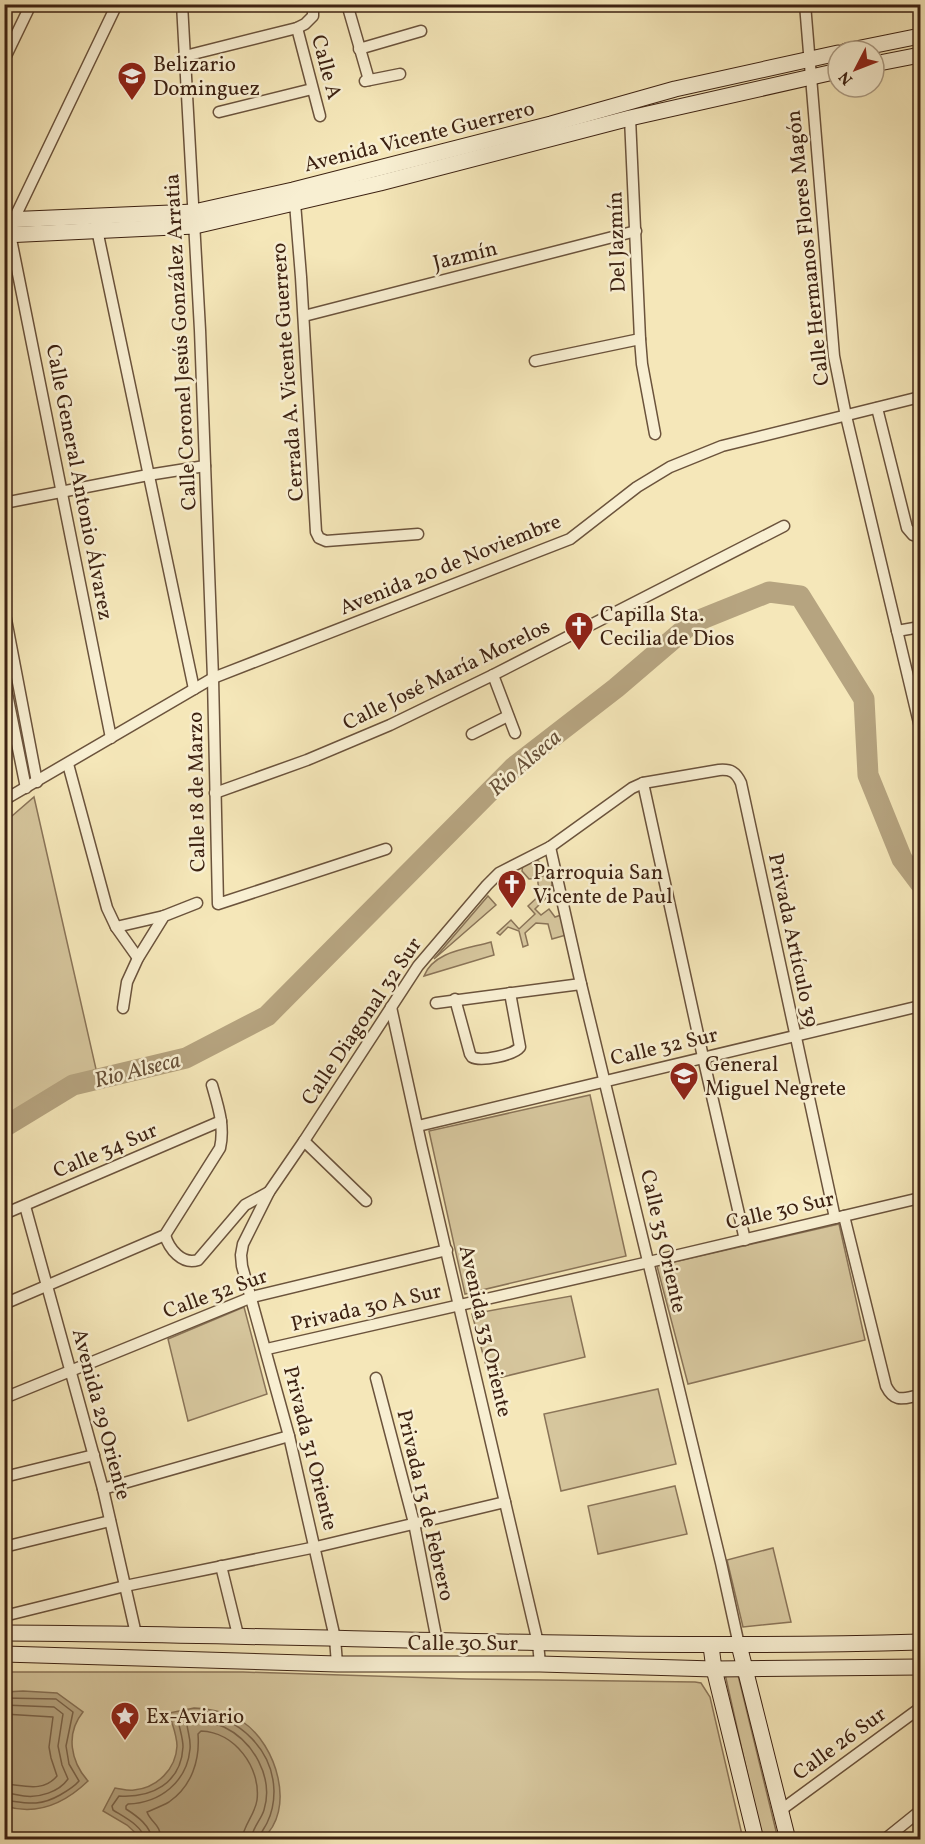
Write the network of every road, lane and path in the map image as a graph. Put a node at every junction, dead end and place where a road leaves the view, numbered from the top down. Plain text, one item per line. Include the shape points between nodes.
1 (31, 4) edge
2 (117, 4) edge
3 (182, 4) edge
4 (347, 4) edge
5 (805, 4) edge
6 (313, 10) edge
7 (297, 28) junction
8 (422, 31) dead end
9 (921, 36) edge
10 (886, 43) edge
11 (359, 49) junction
12 (826, 54) edge
13 (921, 55) edge
14 (185, 56) junction
15 (808, 58) junction
16 (4, 60) edge
17 (886, 62) edge
18 (400, 74) dead end
19 (826, 74) edge
20 (810, 77) junction
21 (312, 89) junction
22 (219, 112) dead end
23 (320, 116) dead end
24 (630, 118) junction
25 (553, 131) junction
26 (295, 204) junction
27 (9, 219) edge
28 (195, 219) junction
29 (96, 224) junction
30 (636, 231) junction
31 (7, 234) edge
32 (304, 316) junction
33 (640, 339) junction
34 (535, 361) dead end
35 (921, 397) edge
36 (877, 408) junction
37 (846, 416) junction
38 (655, 434) dead end
39 (205, 466) junction
40 (148, 475) junction
41 (62, 492) junction
42 (4, 503) edge
43 (784, 526) dead end
44 (418, 534) dead end
45 (921, 537) edge
46 (4, 609) edge
47 (921, 627) edge
48 (897, 632) junction
49 (493, 675) junction
50 (213, 678) junction
51 (4, 679) edge
52 (194, 689) junction
53 (917, 702) edge
54 (508, 716) junction
55 (921, 727) edge
56 (515, 733) dead end
57 (472, 734) dead end
58 (111, 738) junction
59 (68, 764) junction
60 (737, 775) joint
61 (37, 782) junction
62 (643, 783) junction
63 (26, 788) junction
64 (215, 793) junction
65 (4, 800) edge
66 (550, 847) junction
67 (386, 849) dead end
68 (197, 903) dead end
69 (164, 916) junction
70 (116, 927) junction
71 (138, 958) junction
72 (581, 984) junction
73 (510, 993) junction
74 (455, 999) junction
75 (436, 1003) dead end
76 (921, 1006) edge
77 (392, 1007) junction
78 (123, 1008) dead end
79 (795, 1036) junction
80 (703, 1057) junction
81 (606, 1080) junction
82 (212, 1085) dead end
83 (221, 1121) junction
84 (418, 1126) junction
85 (304, 1141) junction
86 (269, 1192) junction
87 (921, 1198) edge
88 (366, 1202) dead end
89 (25, 1206) junction
90 (4, 1214) edge
91 (840, 1217) junction
92 (165, 1235) junction
93 (745, 1240) junction
94 (243, 1244) joint
95 (447, 1250) junction
96 (649, 1262) junction
97 (47, 1286) junction
98 (252, 1297) junction
99 (4, 1304) edge
100 (460, 1305) junction
101 (267, 1349) junction
102 (71, 1371) junction
103 (376, 1378) dead end
104 (921, 1395) edge
105 (4, 1398) edge
106 (290, 1436) junction
107 (94, 1455) junction
108 (4, 1477) edge
109 (103, 1489) junction
110 (505, 1502) junction
111 (110, 1521) junction
112 (414, 1523) junction
113 (4, 1546) edge
114 (316, 1547) junction
115 (222, 1566) junction
116 (125, 1586) junction
117 (4, 1616) edge
118 (4, 1633) edge
119 (135, 1634) junction
120 (238, 1635) junction
121 (335, 1638) junction
122 (437, 1641) junction
123 (538, 1642) junction
124 (921, 1642) edge
125 (739, 1645) junction
126 (711, 1646) junction
127 (4, 1654) edge
128 (337, 1664) junction
129 (540, 1664) junction
130 (921, 1667) edge
131 (744, 1668) junction
132 (714, 1669) junction
133 (921, 1708) edge
134 (781, 1810) junction
135 (921, 1811) edge
136 (756, 1839) edge
137 (788, 1839) edge
138 (884, 1839) edge

1 - 16 street
2 - 27 street
3 - 14 street, Calle Coronel Jesús González Arratia
4 - 11 street
5 - 15 street, Calle Hermanos Flores Magón
6 - 7 street via 305,24
7 - 14 street
7 - 21 street, Calle A
8 - 11 street
9 - 10 main road
11 - 18 street via 367,81
12 - 15 main road, Avenida Vicente Guerrero
13 - 17 main road
14 - 28 street, Calle Coronel Jesús González Arratia
15 - 20 street, Calle Hermanos Flores Magón
15 - 25 main road, Avenida Vicente Guerrero via 675,89
19 - 20 main road, Avenida Vicente Guerrero
20 - 24 main road, Avenida Vicente Guerrero
20 - 37 street, Calle Hermanos Flores Magón via 831,335
21 - 22 street
21 - 23 street, Calle A
24 - 25 main road, Avenida Vicente Guerrero
24 - 30 street, Del Jazmín
25 - 26 main road, Avenida Vicente Guerrero
25 - 28 main road, Avenida Vicente Guerrero via 293,190
26 - 28 main road, Avenida Vicente Guerrero
26 - 32 street, Cerrada A. Vicente Guerrero
27 - 29 main road, Avenida Vicente Guerrero
27 - 31 street
28 - 29 main road, Avenida Vicente Guerrero
28 - 39 street, Calle Coronel Jesús González Arratia
29 - 31 main road, Avenida Vicente Guerrero
29 - 40 street
30 - 32 street, Jazmín
30 - 33 street, Del Jazmín
31 - 41 street, Calle General Antonio Álvarez
32 - 44 street, Cerrada A. Vicente Guerrero via 319,538 326,541
33 - 34 street
33 - 38 street, Del Jazmín
35 - 36 street, Avenida 20 de Noviembre
36 - 37 street, Avenida 20 de Noviembre
36 - 45 street via 907,528
37 - 48 street, Calle Hermanos Flores Magón
37 - 50 street, Avenida 20 de Noviembre via 704,452 637,487 570,539
39 - 40 street
39 - 50 street, Calle Coronel Jesús González Arratia
40 - 41 street
40 - 52 street
41 - 42 street
41 - 58 street, Calle General Antonio Álvarez
43 - 49 street, Calle José María Morelos
46 - 61 street
47 - 48 street
48 - 53 street, Calle Hermanos Flores Magón
49 - 54 street
49 - 64 street, Calle José María Morelos via 308,760
50 - 52 street, Avenida 20 de Noviembre
50 - 64 street, Calle 18 de Marzo
51 - 63 street
52 - 58 street, Avenida 20 de Noviembre
53 - 55 street, Calle Hermanos Flores Magón
54 - 56 street
54 - 57 street
58 - 59 street, Avenida 20 de Noviembre
59 - 61 street, Avenida 20 de Noviembre
59 - 70 street via 106,908
60 - 62 street, Calle Diagonal 32 Sur via 729,769
60 - 79 street, Privada Artículo 39
61 - 63 street, Avenida 20 de Noviembre
62 - 66 street, Calle Diagonal 32 Sur
62 - 80 street
63 - 65 street, Avenida 20 de Noviembre
64 - 67 street, Calle 18 de Marzo via 218,904
66 - 72 street, Calle 35 Oriente
66 - 77 street, Calle Diagonal 32 Sur via 499,873 487,885 418,966
68 - 69 street
69 - 70 street
69 - 71 street
70 - 71 street
71 - 78 street via 127,982
72 - 73 street
72 - 81 street, Calle 35 Oriente
73 - 74 street
73 - 74 street via 520,1047 514,1053 479,1060 470,1054
74 - 75 street
76 - 79 street, Calle 32 Sur
77 - 84 street, Avenida 33 Oriente
77 - 85 street, Calle Diagonal 32 Sur
79 - 80 street, Calle 32 Sur
79 - 91 street, Privada Artículo 39
80 - 81 street, Calle 32 Sur
80 - 93 street
81 - 84 street, Calle 32 Sur
81 - 96 street, Calle 35 Oriente
82 - 83 street
83 - 89 street, Calle 34 Sur
83 - 92 street via 220,1148
84 - 95 street, Avenida 33 Oriente
85 - 86 street, Calle Diagonal 32 Sur
85 - 88 street
86 - 92 street via 245,1205 198,1260 192,1262 179,1256
86 - 94 street, Calle Diagonal 32 Sur
87 - 91 street, Calle 30 Sur
89 - 90 street, Calle 34 Sur
89 - 97 street, Avenida 29 Oriente
91 - 93 street, Calle 30 Sur
91 - 104 street, Privada Artículo 39 via 886,1386 895,1398
92 - 97 street
93 - 96 street, Calle 30 Sur
94 - 98 street, Privada 31 Oriente via 242,1266
95 - 98 street, Calle 32 Sur
95 - 100 street, Avenida 33 Oriente
96 - 100 street, Privada 30 A Sur
96 - 125 street, Calle 35 Oriente
97 - 99 street
97 - 102 street, Avenida 29 Oriente
98 - 101 street, Privada 31 Oriente
98 - 102 street, Calle 32 Sur
100 - 101 street, Privada 30 A Sur
100 - 110 street, Avenida 33 Oriente
101 - 106 street, Privada 31 Oriente
102 - 105 street, Calle 32 Sur
102 - 107 street, Avenida 29 Oriente
103 - 112 street, Privada 13 de Febrero
106 - 109 street
106 - 114 street, Privada 31 Oriente
107 - 108 street
107 - 109 street, Avenida 29 Oriente
109 - 111 street, Avenida 29 Oriente
110 - 112 street
110 - 123 street, Avenida 33 Oriente
111 - 113 street
111 - 116 street, Avenida 29 Oriente
112 - 114 street
112 - 122 street, Privada 13 de Febrero
114 - 115 street
114 - 121 street, Privada 31 Oriente
115 - 116 street
115 - 120 street
116 - 117 street
116 - 119 street, Avenida 29 Oriente
118 - 119 main road, Calle 30 Sur
119 - 120 main road, Calle 30 Sur
120 - 121 main road, Calle 30 Sur
121 - 122 main road, Calle 30 Sur
121 - 128 street, Privada 31 Oriente
122 - 123 main road, Calle 30 Sur
123 - 126 main road, Calle 30 Sur
123 - 129 street, Avenida 33 Oriente
124 - 125 main road, Calle 30 Sur
125 - 126 main road, Calle 30 Sur
125 - 131 main road
126 - 132 main road
127 - 128 main road, Calle 30 Sur
128 - 129 main road, Calle 30 Sur
129 - 132 main road, Calle 30 Sur
130 - 131 main road, Calle 30 Sur
131 - 132 main road, Calle 30 Sur
131 - 134 main road
132 - 136 main road
133 - 134 street, Calle 26 Sur
134 - 137 main road
135 - 138 street

